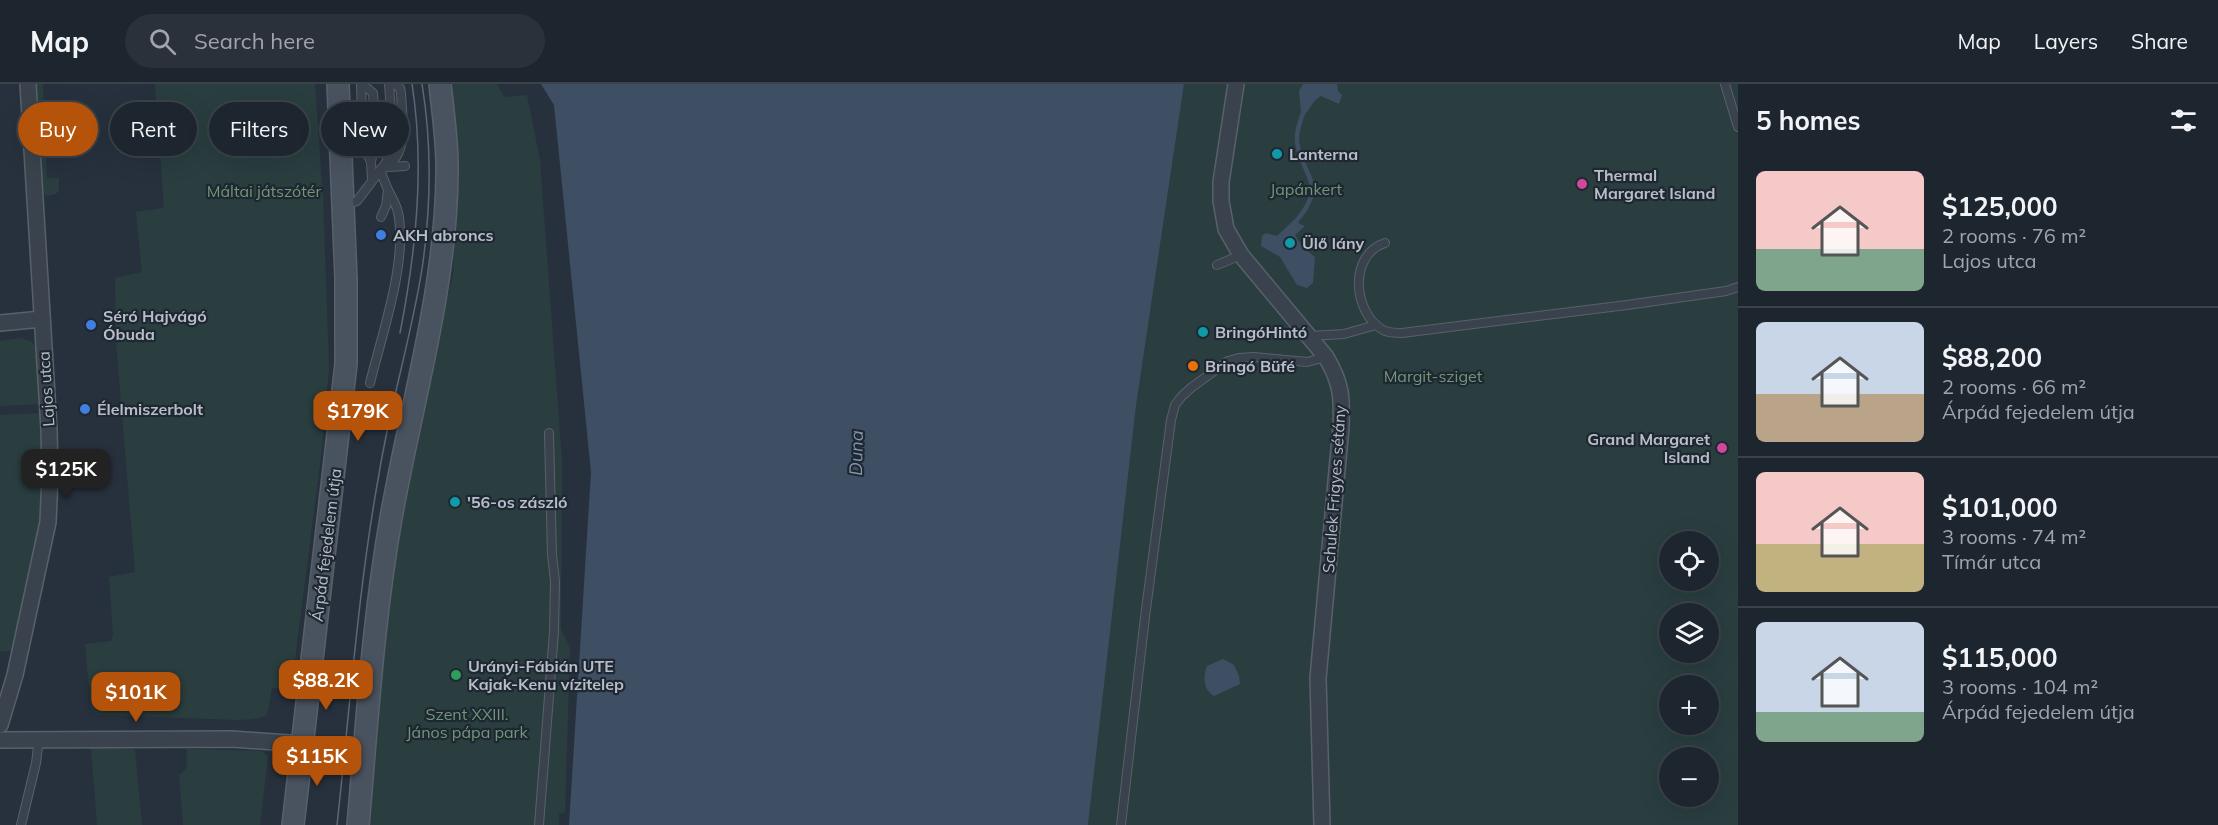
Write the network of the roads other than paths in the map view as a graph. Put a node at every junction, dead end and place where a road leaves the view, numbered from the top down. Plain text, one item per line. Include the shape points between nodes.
1 (28, 84) edge
2 (338, 84) edge
3 (362, 84) edge
4 (370, 84) edge
5 (389, 84) edge
6 (394, 84) edge
7 (440, 84) edge
8 (1236, 84) edge
9 (1725, 84) edge
10 (1738, 127) edge
11 (370, 162) junction
12 (405, 166) dead end
13 (383, 169) junction
14 (372, 179) junction
15 (388, 190) junction
16 (343, 206) junction
17 (381, 217) dead end
18 (1385, 243) dead end
19 (1240, 255) junction
20 (1217, 265) dead end
21 (1738, 287) edge
22 (42, 319) junction
23 (0, 323) edge
24 (1376, 325) junction
25 (1310, 336) junction
26 (1326, 357) junction
27 (370, 383) dead end
28 (549, 433) dead end
29 (0, 725) edge
30 (39, 739) junction
31 (0, 740) edge
32 (303, 744) junction
33 (21, 825) edge
34 (293, 825) edge
35 (358, 825) edge
36 (539, 825) edge
37 (1121, 825) edge
38 (1322, 825) edge

1 - 22 street, Lajos utca
2 - 16 street, Árpád fejedelem útja
3 - 4 lane
3 - 11 lane via 363,145
3 - 11 lane via 373,93 376,137
5 - 13 lane via 393,139
6 - 13 lane via 401,93 401,147 398,157
7 - 35 street via 448,173 443,239 436,294 390,522 373,648
8 - 19 street, Schulek Frigyes sétány via 1221,201 1226,229
9 - 10 lane
11 - 14 lane
12 - 13 lane
13 - 14 lane
13 - 15 lane
14 - 16 lane via 357,201
15 - 17 lane
15 - 27 lane via 397,210 397,275
16 - 32 street, Árpád fejedelem útja via 346,364
18 - 24 lane via 1373,246 1363,258 1359,276 1364,309
19 - 20 lane
19 - 25 street, Schulek Frigyes sétány
21 - 24 lane via 1402,333 1385,332
22 - 23 street
22 - 29 street, Lajos utca via 49,429 48,522 15,675
24 - 25 lane via 1344,334
25 - 26 street, Schulek Frigyes sétány
26 - 37 lane via 1307,362 1239,358 1191,387 1176,405 1145,617
26 - 38 street, Schulek Frigyes sétány via 1339,382 1341,416 1318,678
28 - 36 lane via 555,623
30 - 31 street
30 - 32 street via 232,739
30 - 33 lane
32 - 34 street, Árpád fejedelem útja

